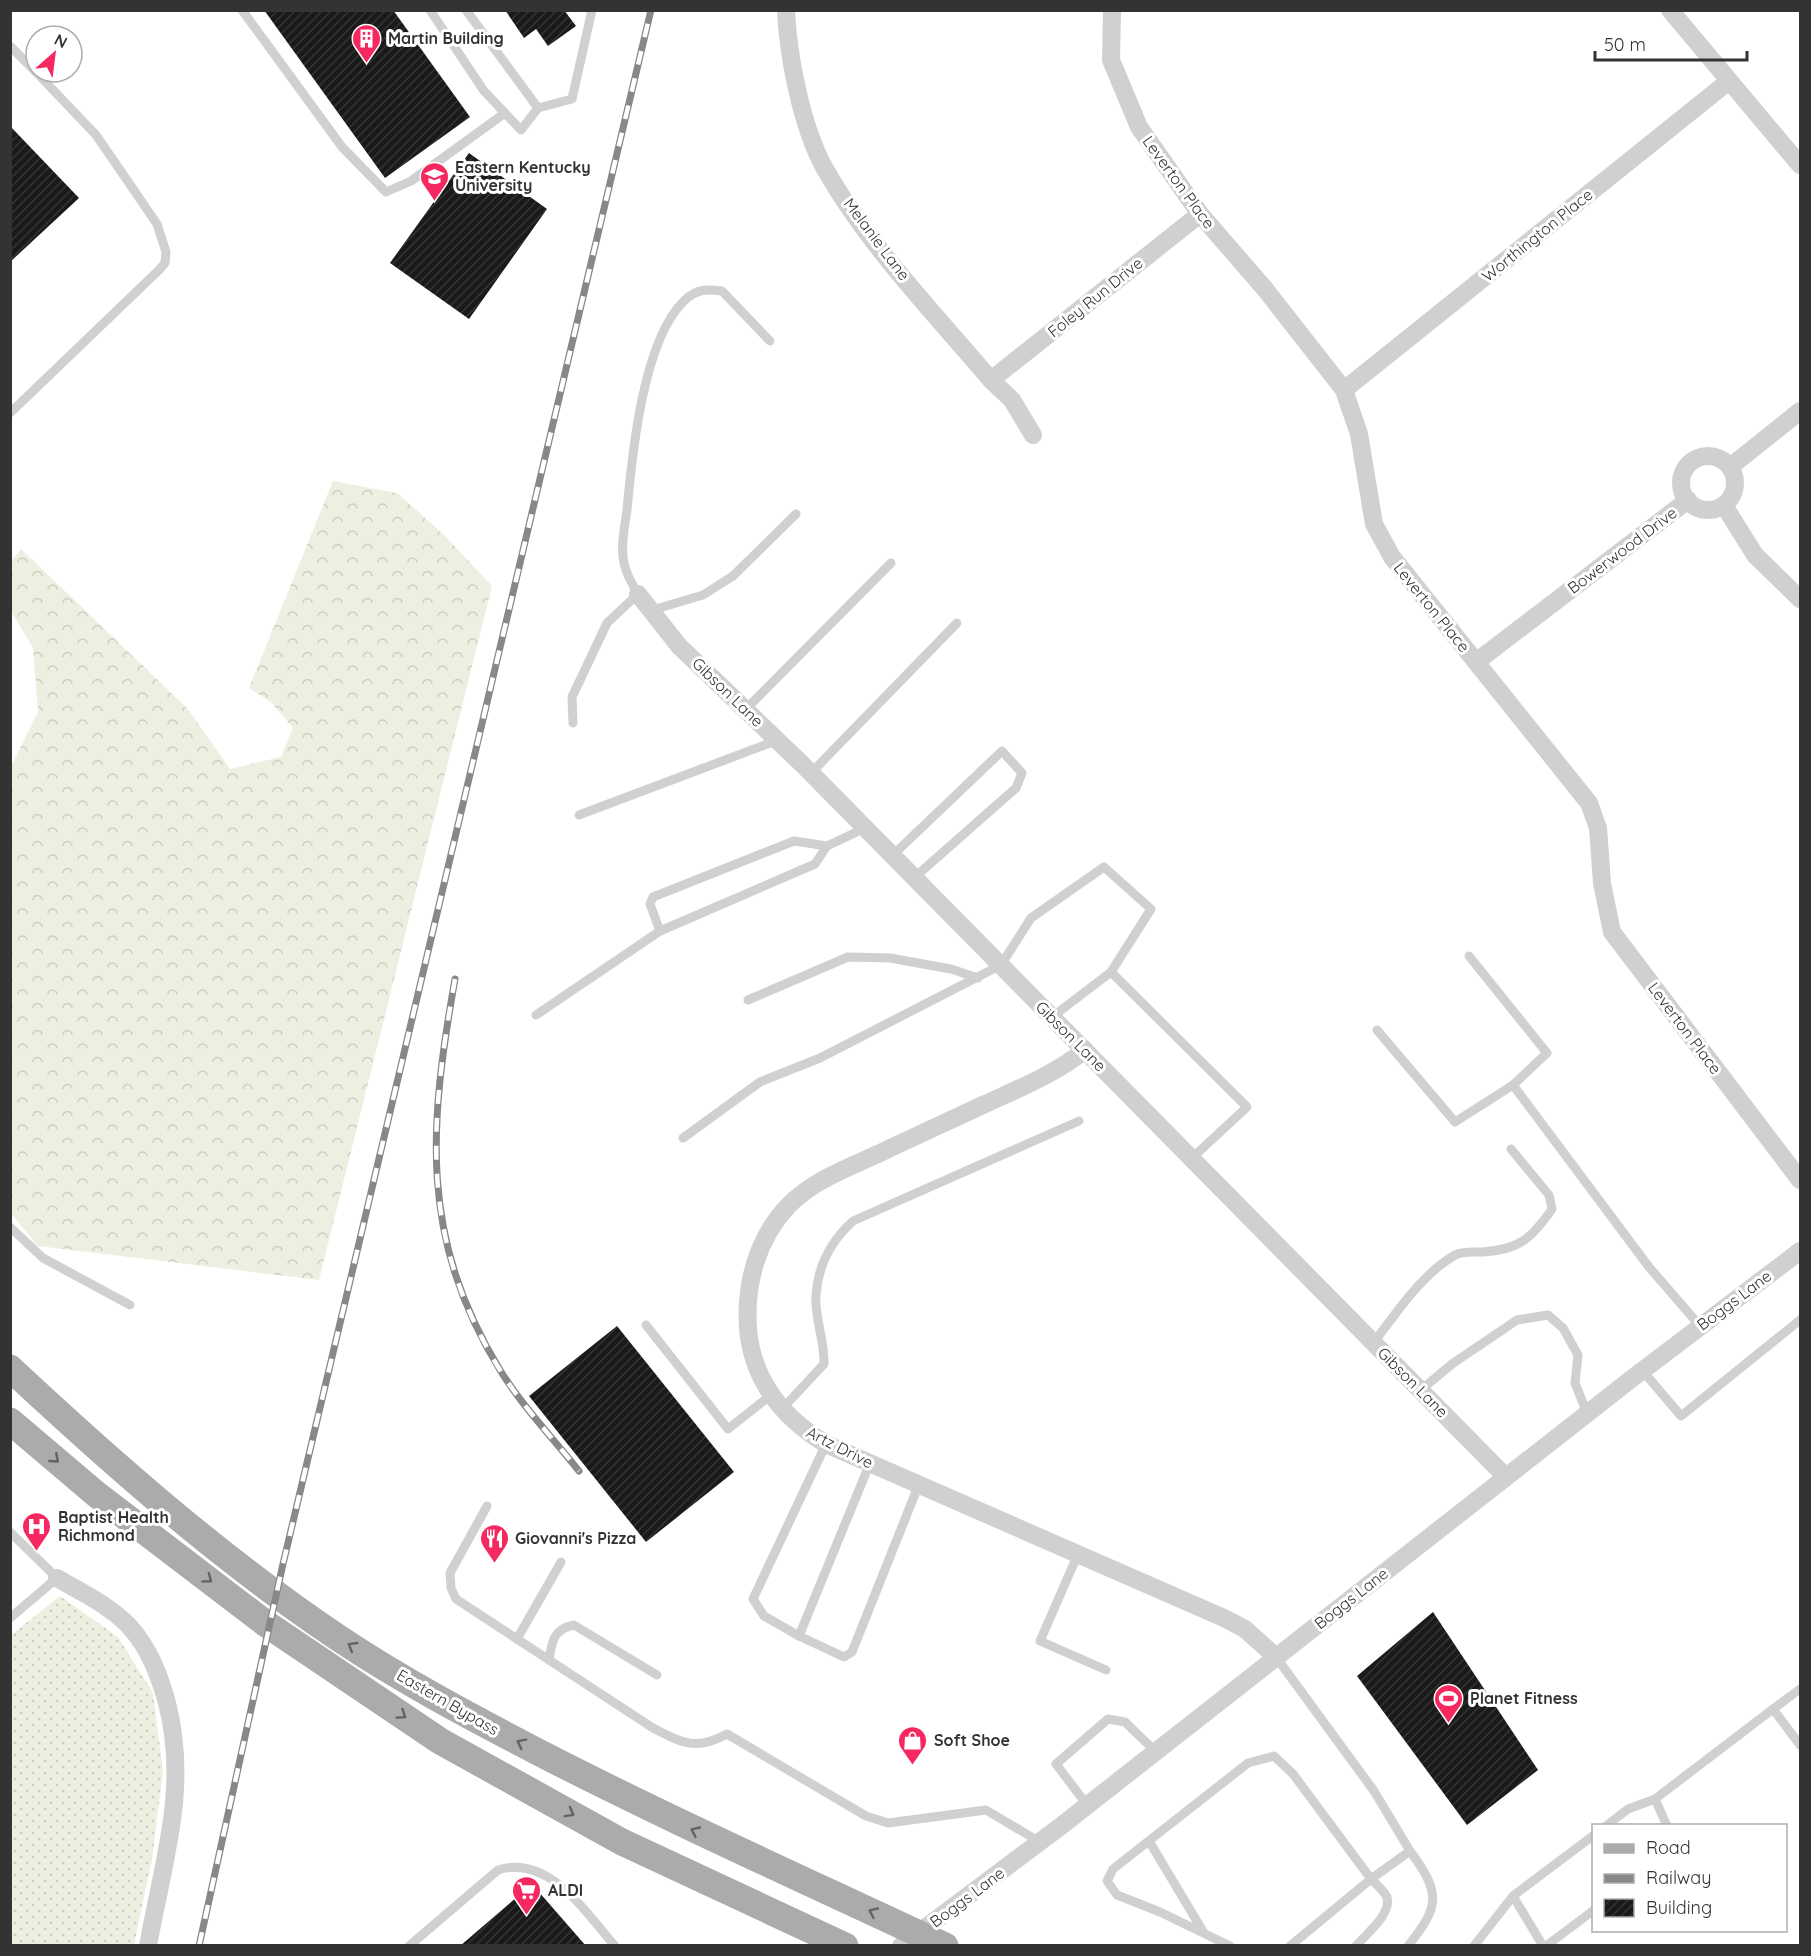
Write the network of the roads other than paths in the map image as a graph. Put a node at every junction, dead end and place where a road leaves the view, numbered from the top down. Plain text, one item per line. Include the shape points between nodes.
1 (242, 10) edge
2 (430, 10) edge
3 (466, 10) edge
4 (592, 10) edge
5 (786, 10) edge
6 (1113, 10) edge
7 (1670, 10) edge
8 (10, 46) edge
9 (24, 60) edge
10 (1729, 81) junction
11 (47, 84) edge
12 (538, 108) junction
13 (505, 113) junction
14 (1800, 165) edge
15 (1200, 214) junction
16 (770, 341) dead end
17 (991, 381) junction
18 (1344, 390) junction
19 (1800, 411) edge
20 (10, 413) edge
21 (1033, 435) dead end
22 (1730, 466) junction
23 (1688, 500) junction
24 (1725, 507) junction
25 (796, 514) dead end
26 (891, 562) dead end
27 (638, 594) junction
28 (1800, 599) edge
29 (649, 611) junction
30 (957, 623) dead end
31 (1476, 662) junction
32 (746, 708) junction
33 (573, 723) dead end
34 (778, 740) junction
35 (811, 773) junction
36 (579, 814) dead end
37 (865, 828) junction
38 (827, 846) junction
39 (892, 855) junction
40 (915, 877) junction
41 (660, 931) junction
42 (1469, 956) dead end
43 (1001, 965) junction
44 (1111, 972) junction
45 (978, 978) junction
46 (748, 1000) dead end
47 (536, 1016) dead end
48 (1052, 1017) junction
49 (1377, 1030) dead end
50 (1085, 1050) junction
51 (1513, 1085) junction
52 (1079, 1121) dead end
53 (684, 1138) dead end
54 (1511, 1149) dead end
55 (1191, 1159) junction
56 (1800, 1180) edge
57 (10, 1227) edge
58 (1800, 1251) edge
59 (130, 1305) dead end
60 (1800, 1320) edge
61 (645, 1325) dead end
62 (1700, 1326) junction
63 (1374, 1342) junction
64 (10, 1368) edge
65 (1642, 1370) junction
66 (1421, 1390) junction
67 (776, 1402) junction
68 (1587, 1413) junction
69 (10, 1420) edge
70 (826, 1444) junction
71 (870, 1463) junction
72 (1506, 1477) junction
73 (919, 1484) junction
74 (487, 1506) dead end
75 (10, 1532) edge
76 (1078, 1554) junction
77 (561, 1562) dead end
78 (57, 1578) junction
79 (10, 1618) edge
80 (799, 1636) junction
81 (517, 1639) junction
82 (1276, 1657) junction
83 (549, 1660) junction
84 (1106, 1670) dead end
85 (657, 1675) dead end
86 (1800, 1689) edge
87 (1773, 1709) junction
88 (1800, 1745) edge
89 (1155, 1751) junction
90 (1655, 1799) junction
91 (1087, 1805) junction
92 (1609, 1824) edge
93 (1666, 1824) edge
94 (1592, 1836) edge
95 (1149, 1840) junction
96 (1040, 1842) junction
97 (1410, 1851) junction
98 (1371, 1879) junction
99 (1513, 1896) junction
100 (1592, 1911) edge
101 (1204, 1933) junction
102 (909, 1939) edge
103 (148, 1946) edge
104 (409, 1946) edge
105 (615, 1946) edge
106 (845, 1946) edge
107 (945, 1946) edge
108 (1230, 1946) edge
109 (1290, 1946) edge
110 (1356, 1946) edge
111 (1408, 1946) edge
112 (1474, 1946) edge
113 (1545, 1946) edge

1 - 13 lane via 342,147 386,192 411,181
2 - 13 lane via 484,91
3 - 12 lane
4 - 12 lane via 572,99
5 - 17 street, Melanie Lane via 803,114 825,168 876,243
6 - 15 street, Leverton Place via 1111,60 1139,127
7 - 10 street
8 - 9 lane
10 - 14 street
10 - 18 street, Worthington Place
11 - 20 lane via 96,135 157,224 166,252 165,263
12 - 13 lane via 520,130
15 - 17 street, Foley Run Drive
15 - 18 street, Leverton Place
16 - 27 lane via 722,291 702,289 684,300 669,320 655,348 632,450 622,556
17 - 21 street, Melanie Lane via 1012,400
18 - 31 street, Leverton Place via 1359,434 1374,524 1392,557
19 - 22 street
22 - 23 street via 1711,456 1695,460 1681,480
22 - 24 street via 1736,483
23 - 24 street, Bowerwood Drive via 1706,510
23 - 31 street, Bowerwood Drive
24 - 28 street via 1755,555
25 - 29 lane via 733,576 703,595
26 - 32 lane
27 - 29 street, Gibson Lane
27 - 33 lane via 607,623 572,697
29 - 32 street, Gibson Lane via 679,646
30 - 35 lane
31 - 56 street, Leverton Place via 1589,803 1598,828 1602,883 1612,932
32 - 34 street, Gibson Lane
34 - 35 street, Gibson Lane
34 - 36 lane
35 - 37 street, Gibson Lane
37 - 38 lane
37 - 39 street, Gibson Lane
38 - 41 lane via 815,864
38 - 41 lane via 794,841 653,897 650,904
39 - 40 street, Gibson Lane
39 - 40 lane via 1002,752 1022,773 1016,788
40 - 43 street, Gibson Lane
41 - 47 lane
42 - 51 lane via 1547,1053
43 - 44 lane via 1031,918 1104,867 1151,909
43 - 45 lane
43 - 48 street, Gibson Lane
44 - 48 lane
44 - 55 lane via 1247,1107
45 - 46 lane via 890,958 848,957
45 - 53 lane via 820,1058 760,1082
48 - 50 street, Gibson Lane
49 - 51 lane via 1455,1122
50 - 55 street, Gibson Lane
50 - 67 street, Artz Drive via 1023,1087 841,1171 788,1206 762,1243 748,1289 749,1337 754,1360
51 - 62 lane via 1649,1267
52 - 67 lane via 853,1221 826,1253 816,1295 824,1364
54 - 63 lane via 1549,1195 1552,1209 1538,1231 1516,1247 1458,1253 1433,1269
55 - 63 street, Gibson Lane
57 - 59 lane via 43,1258
58 - 62 street, Boggs Lane
60 - 65 lane via 1681,1416
61 - 67 lane via 728,1429
62 - 65 street, Boggs Lane
63 - 66 street, Gibson Lane
102 -> 64 main road, Eastern Bypass via 475,1719 342,1640 257,1580 131,1479
65 - 68 street, Boggs Lane
66 - 68 lane via 1518,1320 1548,1315 1563,1328 1578,1355 1575,1383
66 - 72 street, Gibson Lane
67 - 70 street, Artz Drive via 807,1432
68 - 72 street, Boggs Lane
69 -> 106 main road, Eastern Bypass via 96,1494 265,1623 440,1741 622,1842
70 - 71 street, Artz Drive
70 - 80 lane via 753,1599 764,1616
71 - 73 street, Artz Drive
71 - 80 lane
72 - 82 street, Boggs Lane
73 - 76 street, Artz Drive
73 - 80 lane via 852,1652 844,1657
74 - 81 lane via 450,1573 451,1588 456,1599
75 - 78 lane
76 - 82 street, Artz Drive via 1224,1618 1245,1629
76 - 84 lane via 1040,1641
77 - 81 lane
78 - 79 lane
78 - 103 street via 127,1624 153,1661 167,1705 175,1740 176,1797
81 - 83 lane
82 - 89 street, Boggs Lane
82 - 97 lane via 1374,1791
83 - 85 lane via 554,1636 560,1628 574,1625
83 - 96 lane via 679,1742 701,1745 727,1734 866,1815 888,1823 986,1810
86 - 87 lane
87 - 88 lane
87 - 90 lane
89 - 91 street, Boggs Lane
89 - 91 lane via 1125,1722 1108,1719 1056,1764
90 - 92 lane via 1628,1809
90 - 93 lane
91 - 96 street, Boggs Lane
94 - 99 lane
95 - 98 lane via 1248,1763 1274,1756 1293,1774
95 - 101 lane
95 - 101 lane via 1113,1869 1107,1881 1117,1895
96 - 102 street, Boggs Lane
97 - 98 lane
97 - 111 lane via 1434,1892 1426,1924
98 - 109 lane
98 - 110 lane via 1386,1895 1388,1905
99 - 112 lane
99 - 113 lane
100 - 113 lane
101 - 108 lane
102 - 107 main road, Eastern Bypass
104 - 105 lane via 498,1870 511,1866 540,1872 553,1880

